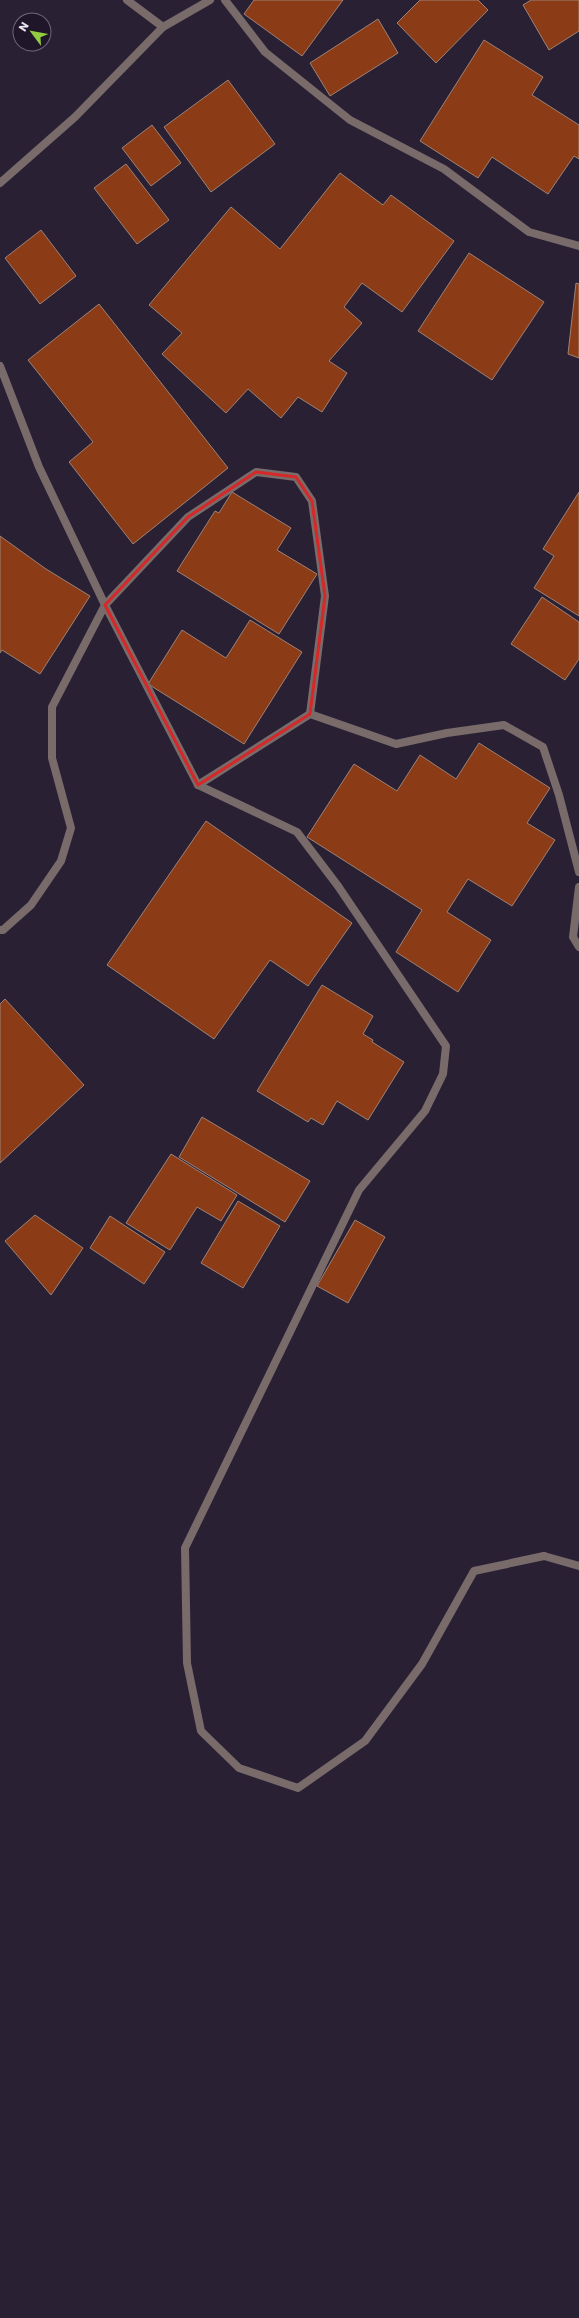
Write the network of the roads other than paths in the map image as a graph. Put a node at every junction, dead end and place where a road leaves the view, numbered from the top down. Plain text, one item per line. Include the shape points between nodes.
1 (127, 0) edge
2 (210, 0) edge
3 (224, 0) edge
4 (163, 27) junction
5 (0, 183) edge
6 (579, 246) edge
7 (0, 366) edge
8 (105, 604) junction
9 (310, 714) junction
10 (198, 785) junction
11 (579, 872) edge
12 (579, 887) edge
13 (0, 930) edge
14 (576, 935) edge
15 (579, 946) edge
16 (579, 1566) edge

1 - 4 street
2 - 4 street
3 - 6 street via 265,52 350,120 444,169 528,232
4 - 5 street via 75,117
7 - 8 street via 39,467
8 - 9 street via 188,517 256,472 296,477 312,501 325,596
8 - 10 street
8 - 13 street via 52,707 52,758 71,828 61,861 31,905 4,930
9 - 10 street
9 - 11 street via 396,744 504,725 543,747 559,795
10 - 16 street via 297,832 338,886 446,1046 444,1074 425,1111 359,1190 185,1548 187,1663 201,1731 239,1768 298,1788 365,1741 422,1664 474,1571 544,1556
12 - 14 street
14 - 15 street

